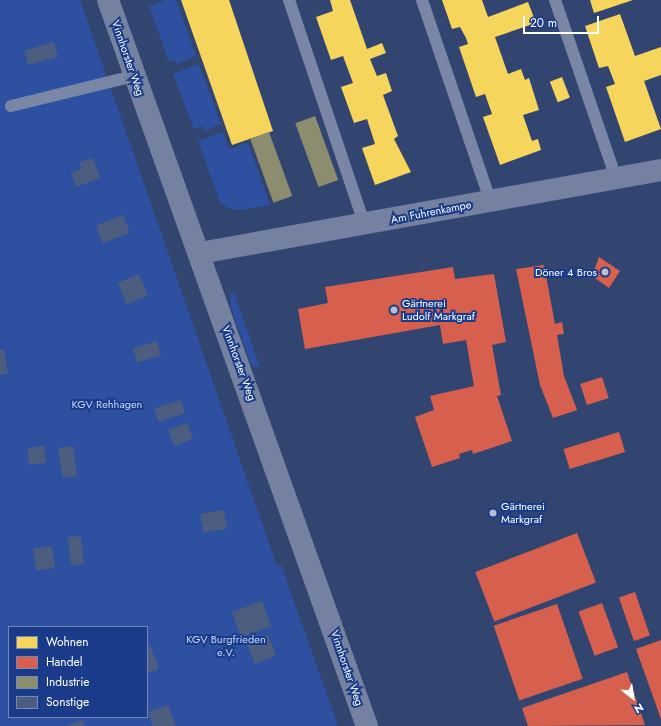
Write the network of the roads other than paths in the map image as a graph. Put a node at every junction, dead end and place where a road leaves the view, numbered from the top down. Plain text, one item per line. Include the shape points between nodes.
1 (108, 0) edge
2 (289, 0) edge
3 (422, 0) edge
4 (555, 0) edge
5 (134, 76) junction
6 (11, 106) dead end
7 (661, 170) edge
8 (616, 178) junction
9 (490, 200) junction
10 (365, 226) junction
11 (200, 253) junction
12 (367, 726) edge

1 - 5 street, Vinnhorster Weg
2 - 10 lane
3 - 9 lane
4 - 8 lane
5 - 6 lane
5 - 11 street, Vinnhorster Weg
7 - 8 street, Am Fuhrenkampe
8 - 9 street, Am Fuhrenkampe
9 - 10 street, Am Fuhrenkampe
10 - 11 street, Am Fuhrenkampe
11 - 12 street, Vinnhorster Weg

